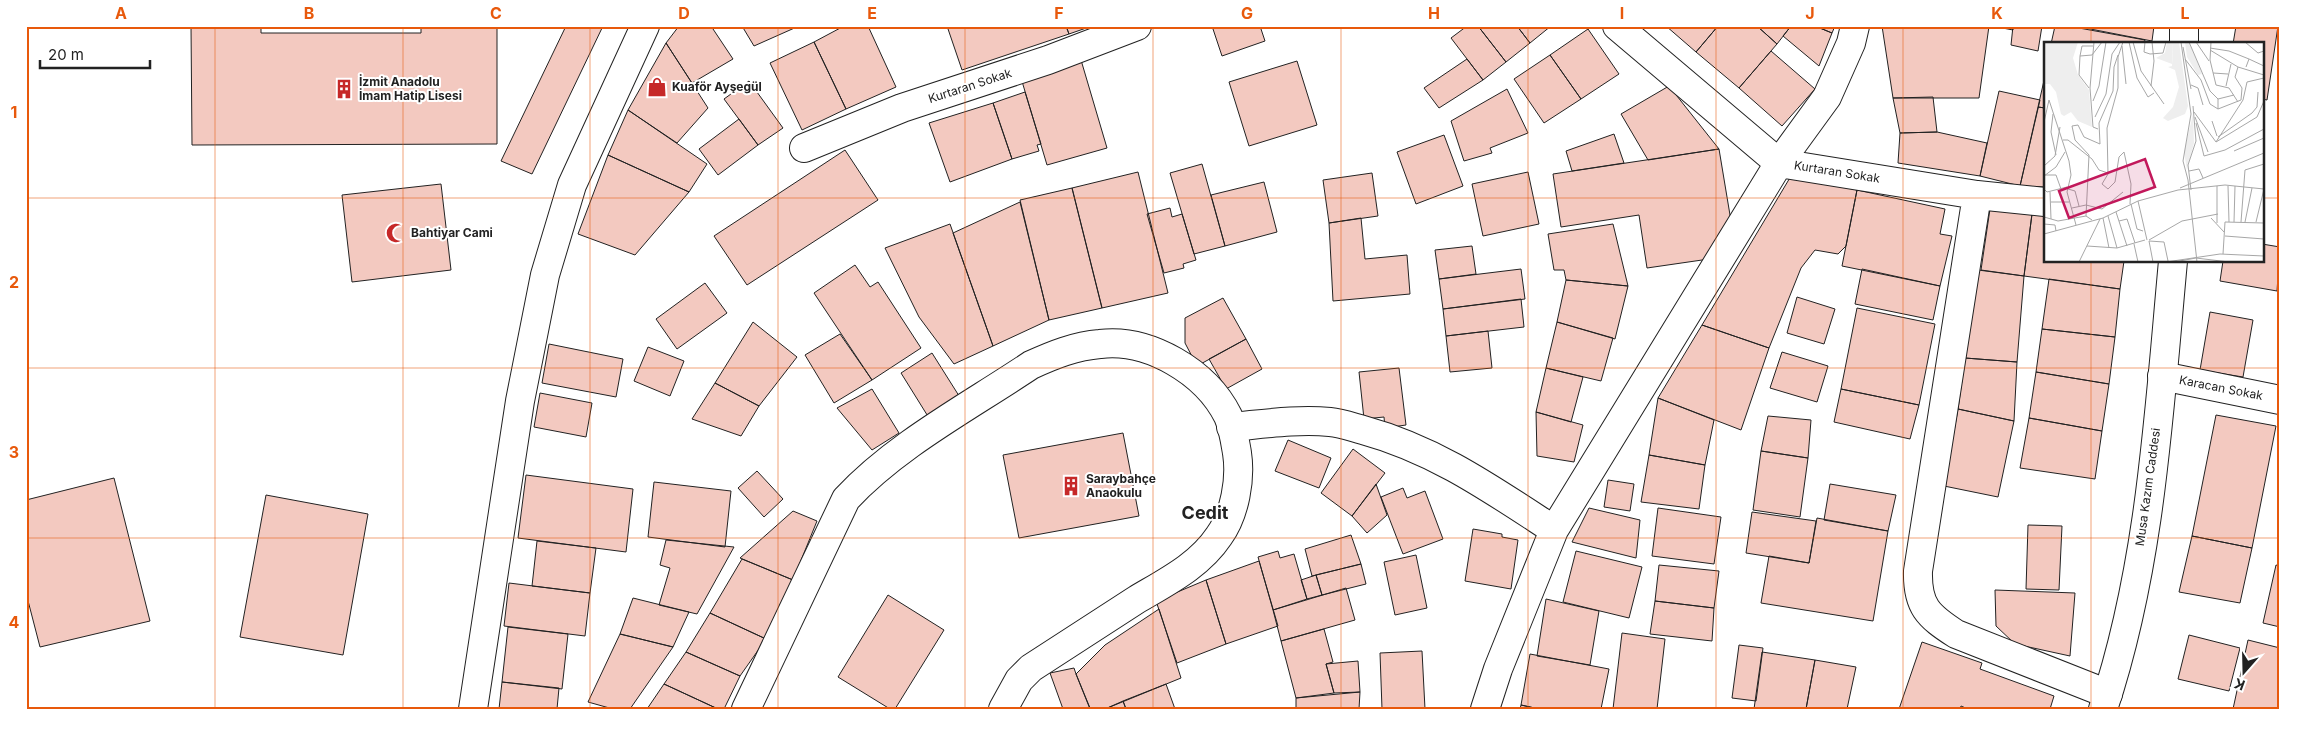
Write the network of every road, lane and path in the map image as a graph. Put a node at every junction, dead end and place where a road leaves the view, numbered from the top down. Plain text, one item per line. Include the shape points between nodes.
1 (645, 26) edge
2 (1138, 26) edge
3 (1617, 26) edge
4 (1855, 26) edge
5 (2184, 26) edge
6 (2184, 42) edge
7 (804, 148) dead end
8 (1778, 163) junction
9 (1977, 195) junction
10 (2044, 202) edge
11 (2173, 262) edge
12 (2162, 376) junction
13 (2280, 400) edge
14 (1231, 427) junction
15 (1554, 530) junction
16 (2105, 701) edge
17 (473, 709) edge
18 (746, 709) edge
19 (1003, 709) edge
20 (1485, 709) edge

1 - 17 street via 572,185 546,275 520,401
2 - 7 street, Kurtaran Sokak via 1048,60 902,108
3 - 8 street, Kurtaran Sokak
4 - 8 street via 1851,44 1828,97
5 - 6 street
8 - 9 street, Kurtaran Sokak
8 - 15 street
9 - 10 street, Kurtaran Sokak
9 - 16 street via 1918,571 1918,588 1923,607 1956,634
11 - 12 street, Musa Kazım Caddesi
12 - 13 street, Karacan Sokak
12 - 16 street, Musa Kazım Caddesi via 2145,523 2124,636
14 - 15 street via 1297,421 1332,422 1378,434 1430,453 1470,474
14 - 18 street via 1228,416 1204,384 1181,364 1152,351 1101,343 1076,348 1031,365 901,451 867,476 846,499
14 - 19 street via 1240,470 1233,506 1220,535 1199,561 1030,668 1019,680
15 - 20 street

